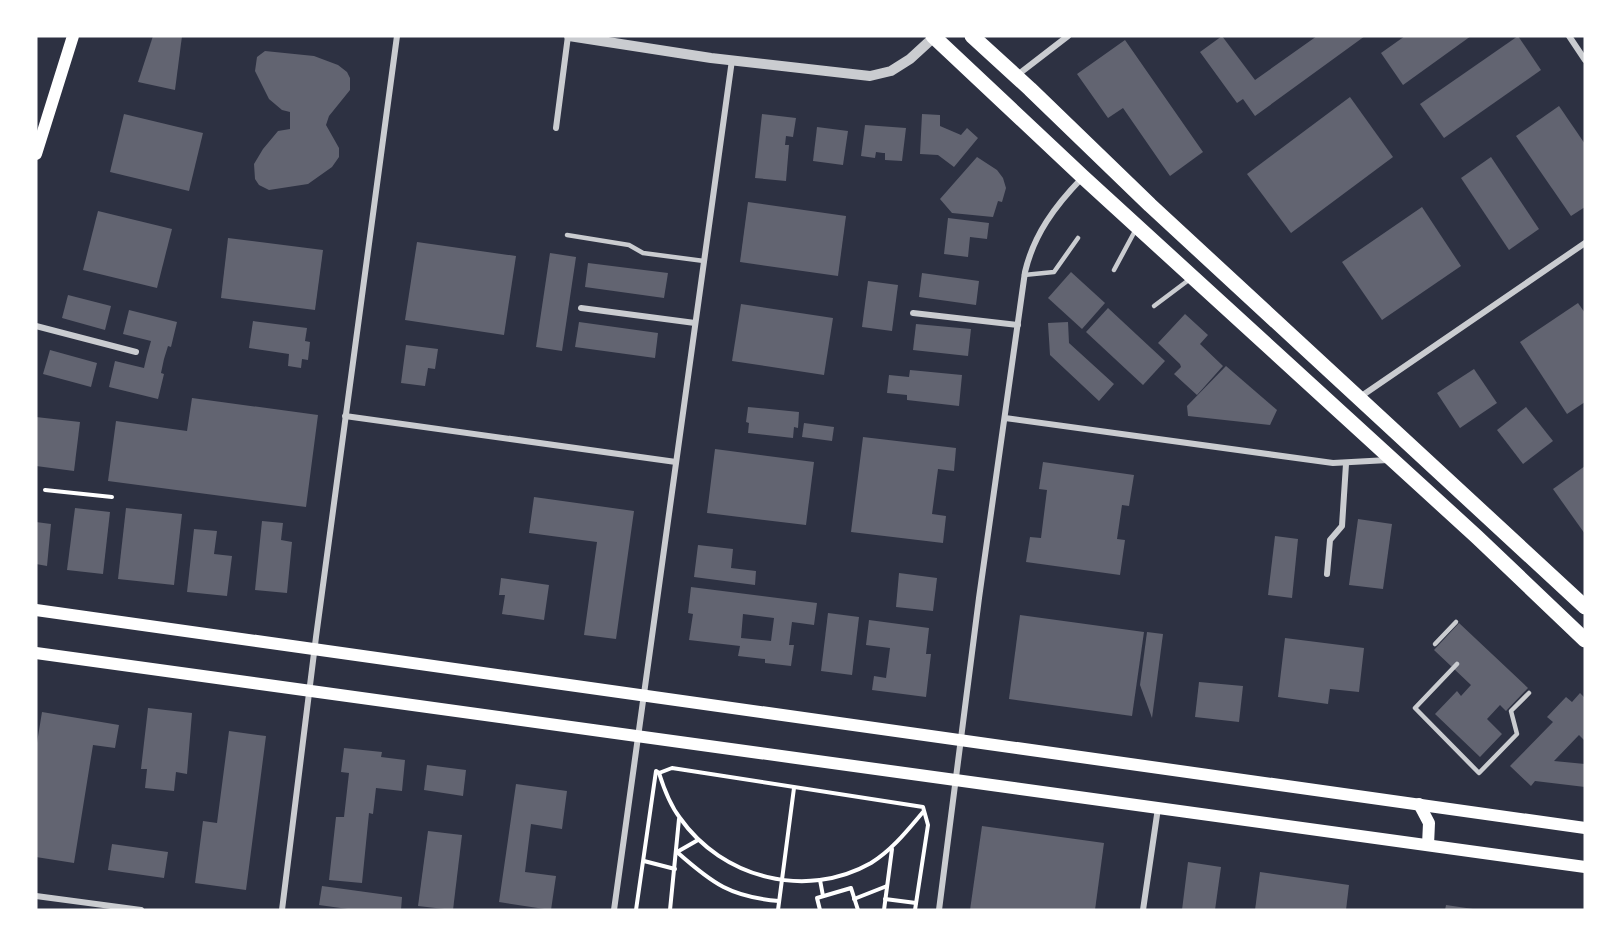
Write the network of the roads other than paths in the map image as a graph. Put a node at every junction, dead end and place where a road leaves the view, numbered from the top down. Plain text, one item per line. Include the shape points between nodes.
1 (73, 36) edge
2 (397, 36) edge
3 (569, 36) edge
4 (933, 36) edge
5 (972, 36) edge
6 (1068, 36) edge
7 (1569, 36) edge
8 (732, 60) junction
9 (1585, 60) edge
10 (974, 74) junction
11 (1015, 76) junction
12 (556, 128) dead end
13 (36, 154) edge
14 (1083, 177) junction
15 (1137, 226) junction
16 (567, 235) dead end
17 (1078, 238) dead end
18 (1585, 243) edge
19 (704, 261) junction
20 (1114, 270) dead end
21 (1024, 274) junction
22 (1193, 277) junction
23 (1154, 306) dead end
24 (581, 308) dead end
25 (913, 313) dead end
26 (695, 324) junction
27 (1018, 325) junction
28 (36, 326) edge
29 (136, 352) dead end
30 (1359, 398) junction
31 (345, 416) junction
32 (1005, 418) junction
33 (1392, 460) junction
34 (676, 462) junction
35 (1346, 464) junction
36 (1327, 573) dead end
37 (1585, 607) edge
38 (36, 610) edge
39 (1456, 622) dead end
40 (1585, 640) edge
41 (1435, 644) dead end
42 (315, 649) junction
43 (36, 653) edge
44 (1457, 664) dead end
45 (309, 691) junction
46 (1529, 693) dead end
47 (644, 695) junction
48 (638, 737) junction
49 (961, 741) junction
50 (955, 780) junction
51 (1419, 804) junction
52 (1158, 808) junction
53 (1585, 828) edge
54 (1428, 844) junction
55 (1585, 867) edge
56 (36, 896) edge
57 (141, 910) edge
58 (282, 910) edge
59 (614, 910) edge
60 (939, 910) edge
61 (1143, 910) edge

1 - 13 main road
2 - 31 street
3 - 8 street
3 - 12 street
4 - 8 street via 891,71 870,75
4 - 10 main road
5 - 11 main road
6 - 11 street
7 - 9 street
8 - 19 street
10 - 11 main road via 994,80
10 - 14 main road
11 - 30 main road
14 - 15 main road
14 - 21 street via 1040,231
15 - 20 lane
15 - 22 main road
16 - 19 lane via 629,245 643,253
17 - 21 lane via 1054,272
18 - 30 street
19 - 26 street
21 - 27 street
22 - 23 lane
22 - 33 main road
24 - 26 street
25 - 27 street
26 - 34 street
27 - 32 street
28 - 29 street
30 - 37 main road
31 - 34 street
31 - 42 street
32 - 35 street
32 - 49 street
33 - 35 street
33 - 40 main road
34 - 47 street
35 - 36 street via 1342,526 1330,540
38 - 42 main road
39 - 41 lane
42 - 45 street
42 - 47 main road
43 - 45 main road
44 - 46 lane via 1415,708 1479,773 1517,734 1511,711
45 - 48 main road
45 - 58 street
47 - 48 street
47 - 49 main road
48 - 50 main road
48 - 59 street
49 - 50 street
49 - 51 main road
50 - 52 main road
50 - 60 street
51 - 53 main road
51 - 54 main road via 1429,823
52 - 54 main road
52 - 61 street
54 - 55 main road
56 - 57 street

